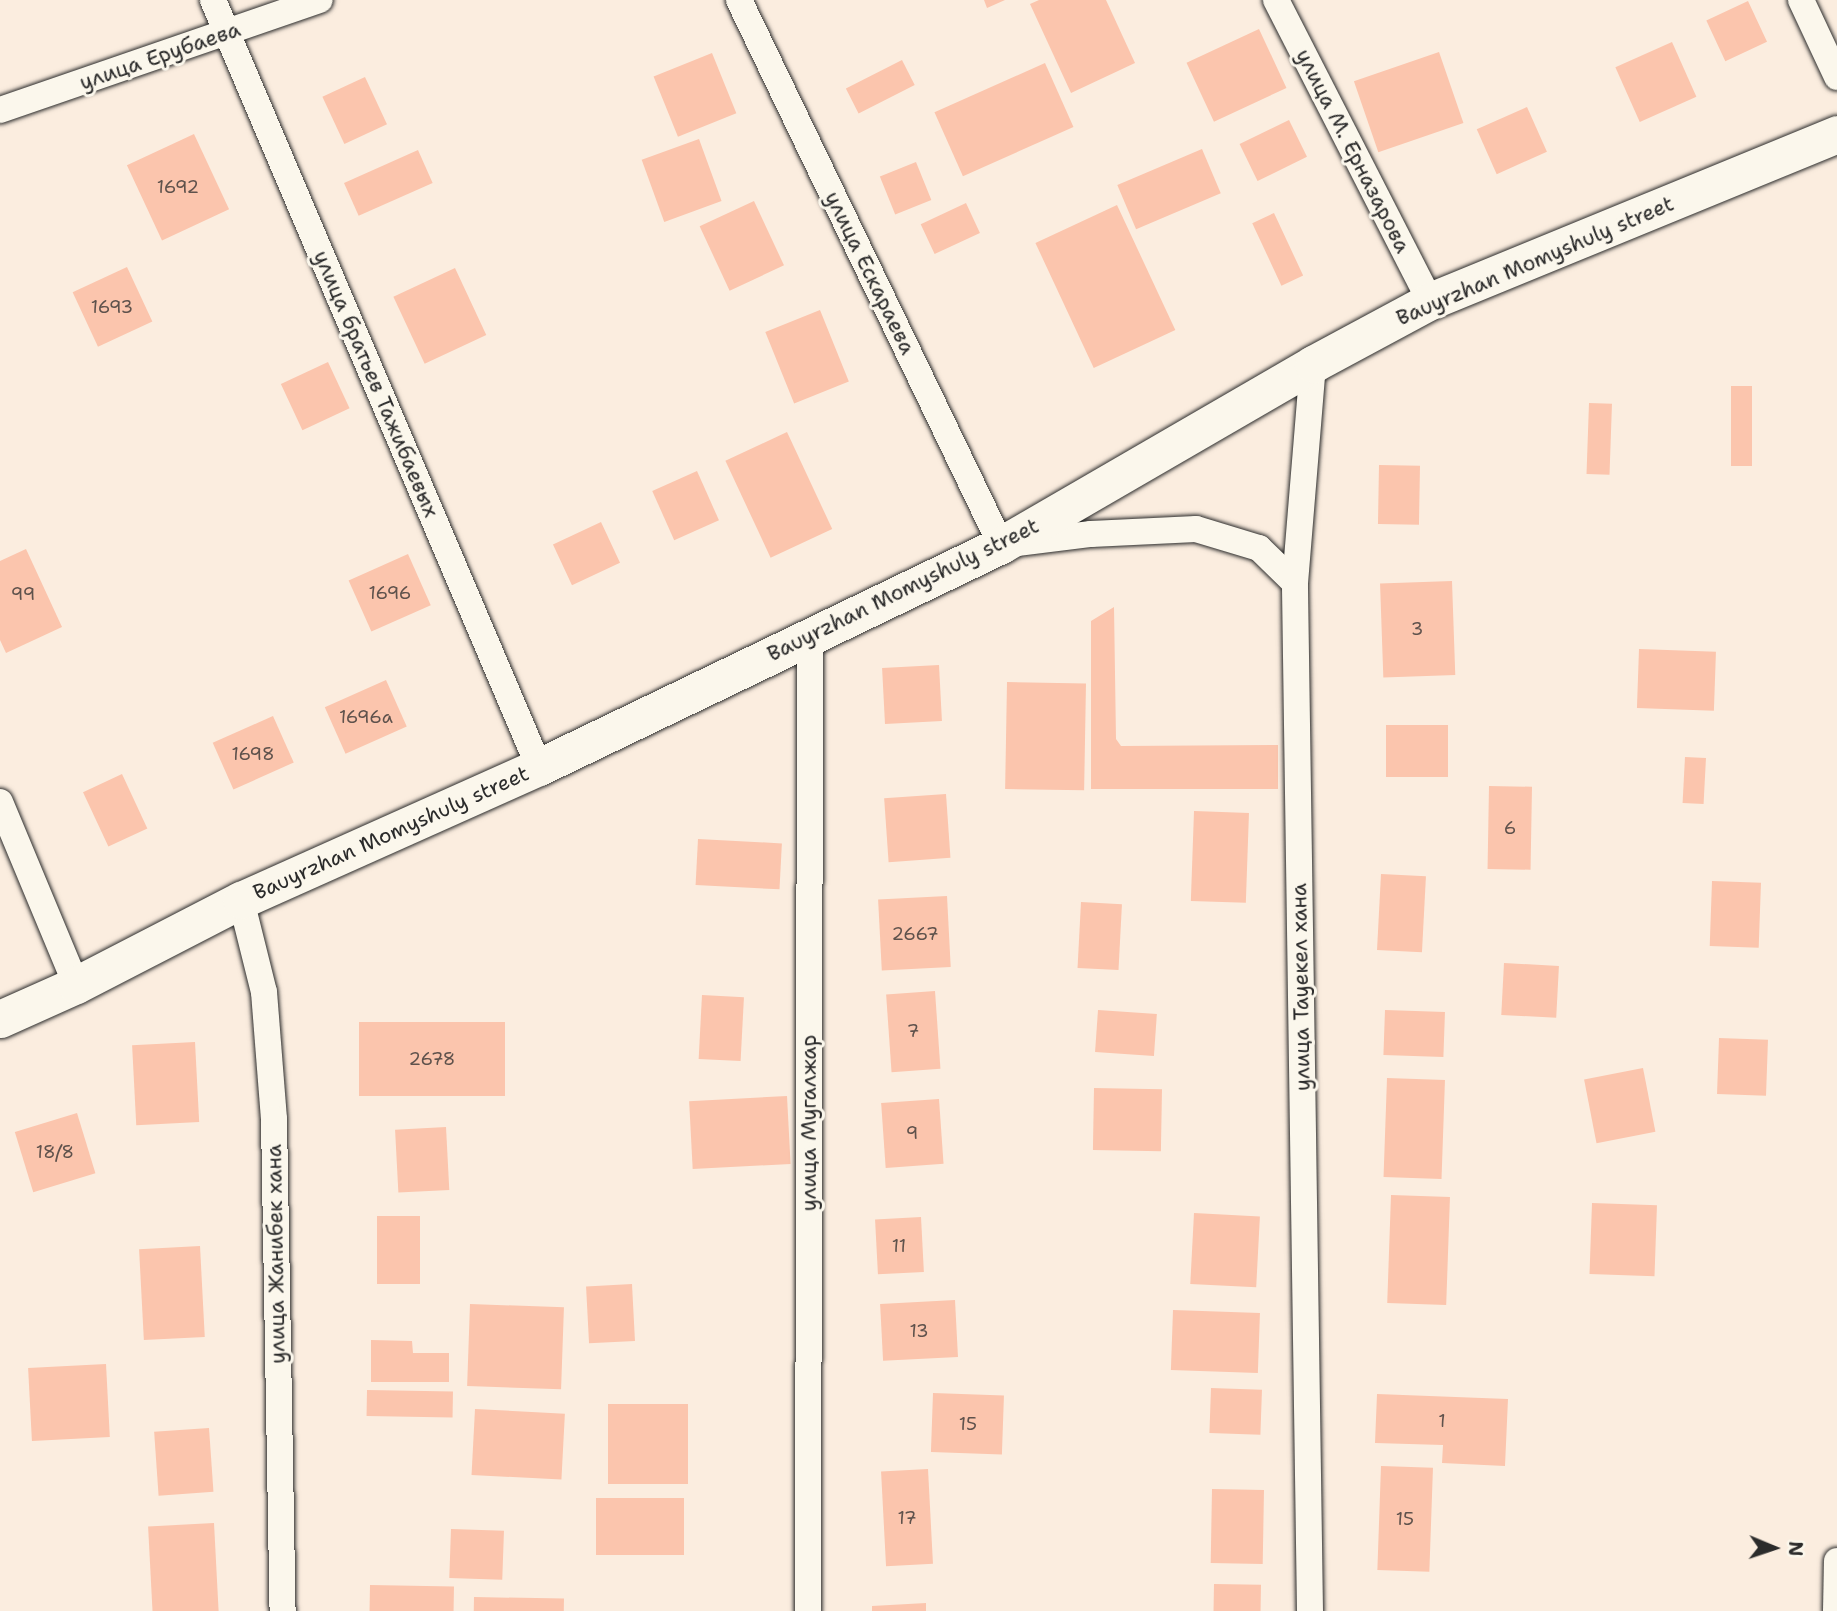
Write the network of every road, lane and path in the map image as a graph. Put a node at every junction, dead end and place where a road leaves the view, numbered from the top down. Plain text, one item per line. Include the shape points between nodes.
1 (213, 0) edge
2 (320, 0) edge
3 (740, 0) edge
4 (1276, 0) edge
5 (1801, 0) edge
6 (228, 33) junction
7 (1837, 77) edge
8 (0, 110) edge
9 (1837, 134) edge
10 (1430, 301) junction
11 (1313, 364) junction
12 (1001, 545) junction
13 (1295, 583) junction
14 (810, 635) junction
15 (540, 767) junction
16 (0, 802) edge
17 (241, 900) junction
18 (76, 985) junction
19 (0, 1018) edge
20 (1837, 1561) edge
21 (283, 1611) edge
22 (808, 1611) edge
23 (1310, 1611) edge
24 (1836, 1611) edge

1 - 6 street, улица братьев Тажибаевых
2 - 6 street, улица Ерубаева
3 - 12 street, улица Ескараева
4 - 10 street, улица М. Ерназарова
5 - 7 street
6 - 8 street, улица Ерубаева
6 - 15 street, улица братьев Тажибаевых
9 - 10 street, Bauyrzhan Momyshuly street
10 - 11 street, Bauyrzhan Momyshuly street
11 - 12 street, Bauyrzhan Momyshuly street
11 - 13 street, улица Тауекел хана
12 - 13 street via 1091,534 1196,529 1259,548
12 - 14 street, Bauyrzhan Momyshuly street
13 - 23 street, улица Тауекел хана
14 - 15 street, Bauyrzhan Momyshuly street
14 - 22 street, улица Мугалжар
15 - 17 street, Bauyrzhan Momyshuly street
16 - 18 street
17 - 18 street, Bauyrzhan Momyshuly street
17 - 21 street, улица Жанибек хана via 264,992 274,1119
18 - 19 street, Bauyrzhan Momyshuly street
20 - 24 street

